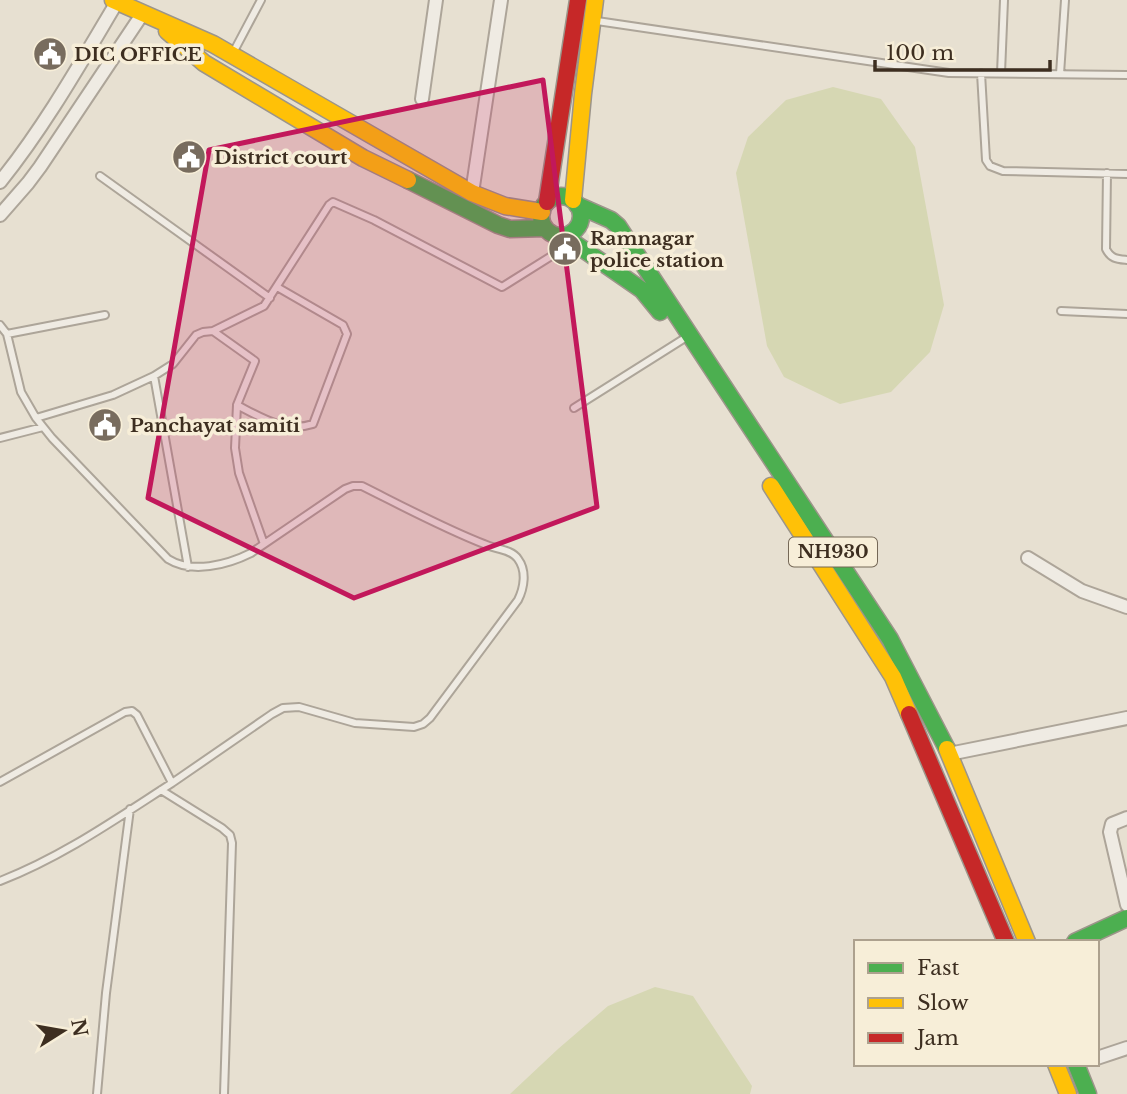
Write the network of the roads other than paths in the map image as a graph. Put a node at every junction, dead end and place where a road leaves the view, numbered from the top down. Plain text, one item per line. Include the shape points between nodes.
1 (261, 0) edge
2 (436, 0) edge
3 (501, 0) edge
4 (578, 0) edge
5 (596, 0) edge
6 (1004, 0) edge
7 (1065, 0) edge
8 (115, 1) edge
9 (140, 10) edge
10 (593, 20) junction
11 (232, 56) junction
12 (221, 73) junction
13 (981, 73) junction
14 (1001, 73) junction
15 (1060, 74) junction
16 (1127, 75) edge
17 (422, 99) dead end
18 (1107, 173) junction
19 (1127, 174) edge
20 (100, 176) dead end
21 (0, 182) edge
22 (472, 193) junction
23 (575, 202) junction
24 (545, 214) junction
25 (0, 215) edge
26 (568, 239) junction
27 (1127, 260) edge
28 (277, 287) junction
29 (270, 298) junction
30 (1061, 311) dead end
31 (1127, 314) edge
32 (105, 315) dead end
33 (0, 325) edge
34 (213, 331) junction
35 (7, 334) junction
36 (685, 339) junction
37 (154, 376) junction
38 (237, 405) junction
39 (574, 408) dead end
40 (36, 418) junction
41 (43, 427) junction
42 (0, 438) edge
43 (264, 544) junction
44 (1028, 558) dead end
45 (188, 567) junction
46 (1127, 607) edge
47 (1127, 718) edge
48 (949, 754) junction
49 (0, 782) edge
50 (172, 783) junction
51 (161, 790) junction
52 (131, 809) junction
53 (1127, 818) edge
54 (0, 881) edge
55 (1127, 905) edge
56 (1127, 918) edge
57 (1005, 940) edge
58 (1026, 940) edge
59 (1079, 940) edge
60 (1127, 1048) edge
61 (1099, 1057) edge
62 (1057, 1066) edge
63 (1077, 1066) edge
64 (97, 1094) edge
65 (224, 1094) edge
66 (1069, 1094) edge
67 (1088, 1094) edge

1 - 11 lane
2 - 17 street
3 - 22 street
4 - 24 main road
5 - 10 main road
6 - 14 lane
7 - 15 lane
8 - 9 main road
8 - 21 street via 56,104
9 - 11 main road
9 - 12 main road
9 - 25 street via 34,175
10 - 13 lane via 949,73
10 - 23 main road
11 - 12 lane
11 - 22 main road
12 - 24 main road via 363,158 498,225 509,229
13 - 14 lane
13 - 18 lane via 990,166 1003,171
14 - 15 lane
15 - 16 lane
18 - 19 lane
18 - 27 lane via 1106,249 1113,258
20 - 29 lane
22 - 24 main road via 500,205
23 - 24 main road, NH930 via 558,196
23 - 26 main road via 581,222
23 - 36 main road, NH930 via 618,226
24 - 26 main road, NH930 via 554,235
26 - 28 lane via 502,287 333,202
26 - 36 main road, NH930 via 648,295
28 - 29 lane
28 - 38 lane via 343,325 347,334 313,424 280,426
29 - 34 lane via 264,306
30 - 31 lane
32 - 35 lane
33 - 35 lane
34 - 37 lane via 196,335 173,364
34 - 38 lane via 255,361
35 - 40 lane via 21,392
36 - 39 lane
36 - 48 main road, NH930 via 890,639
36 - 57 main road, NH930 via 892,677
37 - 40 lane via 113,395
37 - 45 lane
38 - 43 lane via 236,460
40 - 41 lane
41 - 42 lane
41 - 45 lane via 168,559
43 - 45 lane via 225,564
43 - 50 lane via 345,489 362,486 513,554 521,566 523,588 423,724 372,726 299,706 283,708
44 - 46 street via 1082,591
47 - 48 street
48 - 58 main road, NH930
49 - 50 lane via 132,711
50 - 51 lane
51 - 52 lane
51 - 65 lane via 222,828 232,843
52 - 54 lane via 62,853
52 - 64 lane
53 - 55 street via 1112,824 1110,832
56 - 59 main road
60 - 61 street
62 - 66 main road
63 - 67 main road

